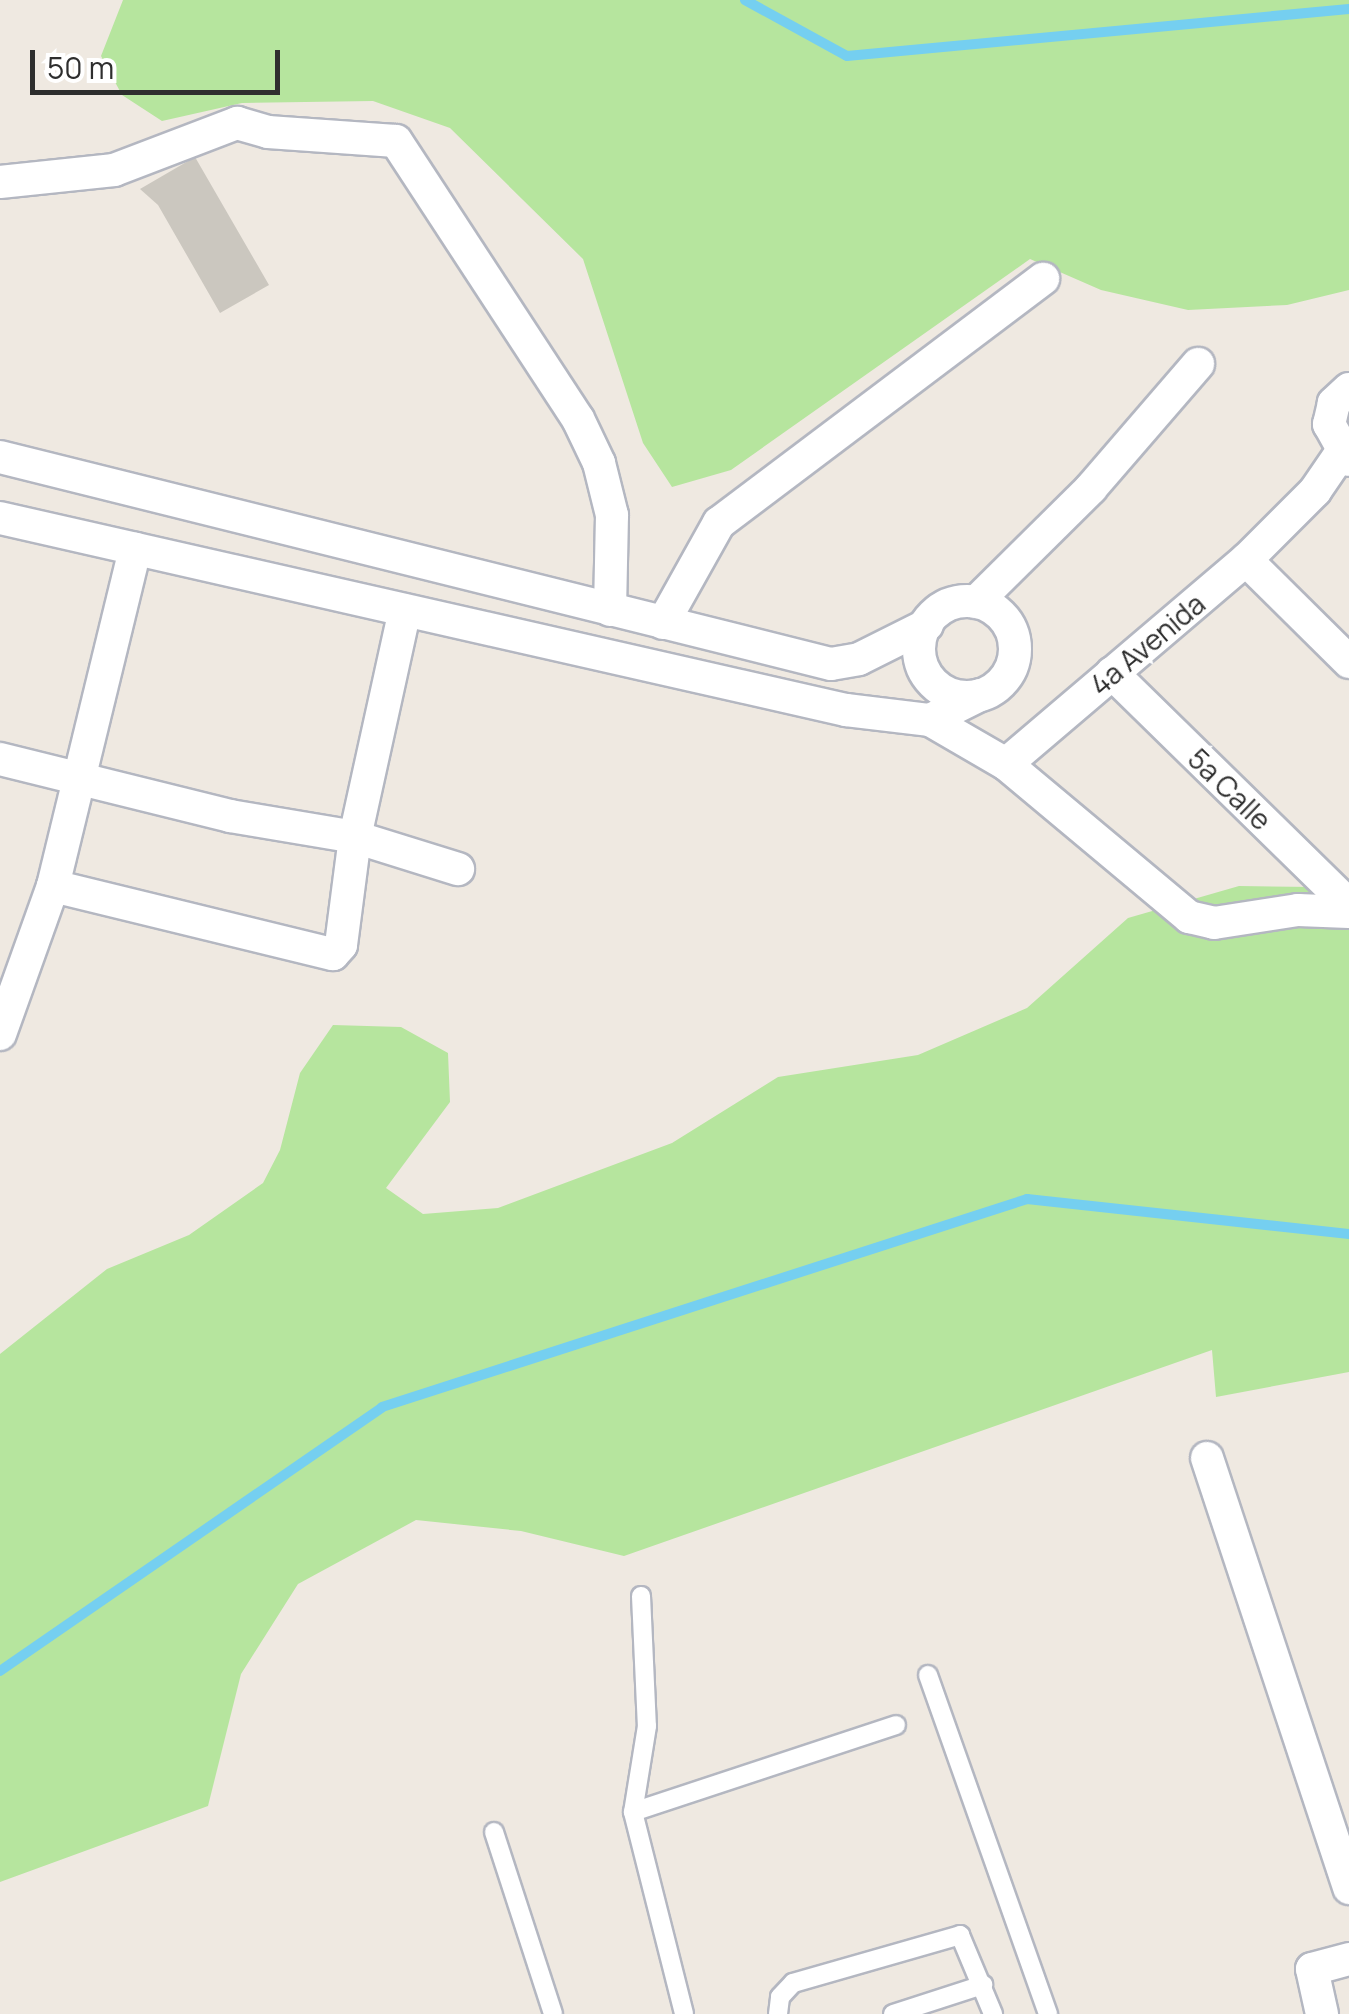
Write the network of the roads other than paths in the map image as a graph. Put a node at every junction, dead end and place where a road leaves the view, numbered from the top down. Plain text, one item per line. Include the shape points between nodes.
1 (0, 182) edge
2 (1042, 279) dead end
3 (1198, 364) dead end
4 (1349, 389) edge
5 (1345, 456) edge
6 (0, 457) edge
7 (0, 518) edge
8 (134, 549) junction
9 (1246, 560) junction
10 (976, 602) junction
11 (405, 610) junction
12 (610, 610) junction
13 (664, 623) junction
14 (926, 624) junction
15 (1349, 662) edge
16 (1112, 673) junction
17 (980, 695) junction
18 (930, 720) junction
19 (0, 758) edge
20 (1006, 764) junction
21 (81, 777) junction
22 (355, 837) junction
23 (458, 869) dead end
24 (53, 886) junction
25 (1349, 909) edge
26 (0, 1034) edge
27 (1207, 1458) dead end
28 (641, 1596) dead end
29 (928, 1675) dead end
30 (896, 1726) dead end
31 (633, 1812) junction
32 (494, 1832) dead end
33 (1349, 1888) edge
34 (1349, 1960) edge
35 (983, 1986) junction
36 (554, 2014) edge
37 (684, 2014) edge
38 (778, 2014) edge
39 (893, 2014) edge
40 (993, 2014) edge
41 (1048, 2014) edge
42 (1322, 2014) edge

1 - 12 street via 114,170 237,123 268,132 396,141 578,419 599,463 612,515
2 - 13 street via 719,523
3 - 10 street via 1091,488
4 - 5 street via 1334,403 1329,424
5 - 9 street, 4a Avenida
6 - 12 street
7 - 8 street
8 - 11 street
8 - 21 street
9 - 15 street
9 - 16 street, 4a Avenida
10 - 14 street via 948,606
10 - 17 street via 1001,615 1015,654 1004,680
11 - 18 street via 846,710
11 - 22 street
12 - 13 street
13 - 14 street via 831,664 859,659
14 - 17 street via 920,650 926,674 955,695
16 - 20 street, 4a Avenida
16 - 25 street, 5a Calle
17 - 18 street
18 - 20 street
19 - 21 street
20 - 25 street, 5a Calle via 1189,917 1214,923
21 - 22 street via 230,816
21 - 24 street
22 - 23 street
22 - 24 street via 340,945 333,954
24 - 26 street
27 - 33 street
28 - 31 lane via 647,1726
29 - 41 lane
30 - 31 lane
31 - 37 lane
32 - 36 lane
34 - 42 street via 1312,1970
35 - 38 lane via 966,1940 950,1936 793,1983 780,1997
35 - 39 lane
35 - 40 lane

